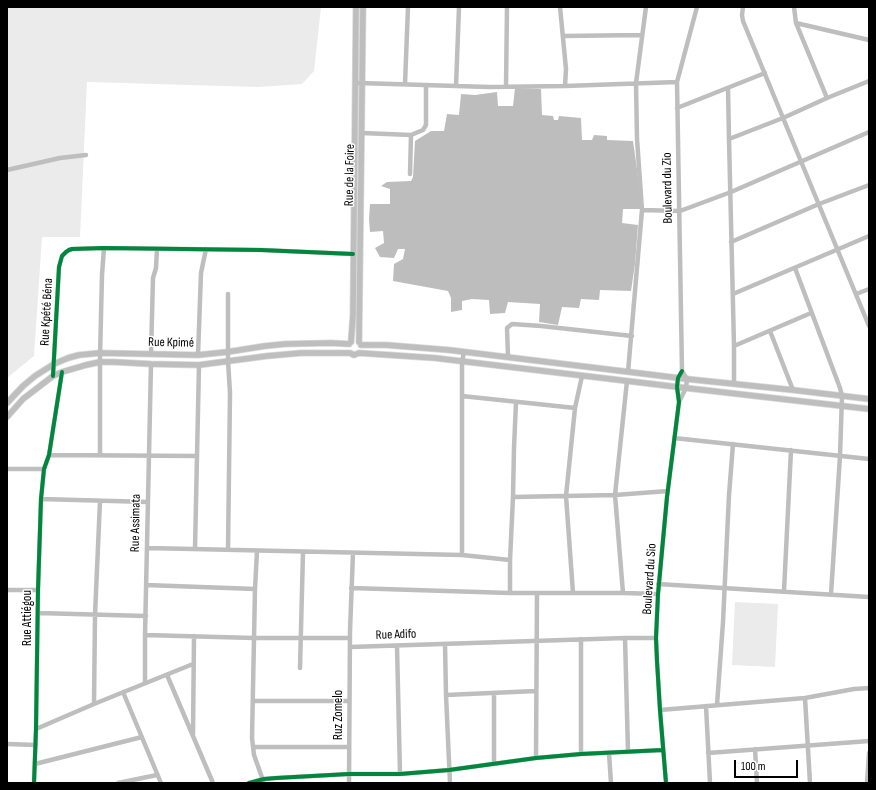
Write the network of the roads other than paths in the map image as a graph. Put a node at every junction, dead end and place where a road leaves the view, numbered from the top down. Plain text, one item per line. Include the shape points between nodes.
1 (356, 7) edge
2 (363, 7) edge
3 (408, 7) edge
4 (459, 7) edge
5 (507, 7) edge
6 (560, 7) edge
7 (646, 7) edge
8 (697, 7) edge
9 (743, 7) edge
10 (794, 7) edge
11 (796, 23) junction
12 (642, 35) junction
13 (563, 36) junction
14 (869, 40) edge
15 (765, 73) junction
16 (869, 81) edge
17 (677, 82) junction
18 (356, 83) junction
19 (362, 83) junction
20 (636, 83) junction
21 (405, 84) junction
22 (426, 85) junction
23 (456, 86) junction
24 (565, 86) junction
25 (506, 87) junction
26 (728, 88) junction
27 (827, 98) junction
28 (678, 108) junction
29 (783, 118) junction
30 (869, 132) edge
31 (362, 133) junction
32 (411, 134) junction
33 (728, 139) junction
34 (86, 155) dead end
35 (801, 161) junction
36 (7, 170) edge
37 (410, 174) dead end
38 (869, 185) edge
39 (731, 192) junction
40 (819, 204) junction
41 (642, 210) junction
42 (680, 211) junction
43 (869, 236) edge
44 (731, 242) junction
45 (104, 248) junction
46 (157, 249) junction
47 (206, 249) junction
48 (837, 249) junction
49 (353, 254) junction
50 (795, 268) junction
51 (869, 289) edge
52 (228, 294) dead end
53 (733, 294) junction
54 (856, 294) junction
55 (811, 313) junction
56 (869, 326) edge
57 (770, 331) junction
58 (632, 336) junction
59 (350, 343) junction
60 (360, 343) junction
61 (734, 346) junction
62 (227, 352) junction
63 (464, 352) junction
64 (100, 353) junction
65 (350, 353) junction
66 (359, 353) junction
67 (151, 354) junction
68 (198, 355) junction
69 (508, 357) junction
70 (228, 361) junction
71 (100, 362) junction
72 (462, 362) junction
73 (54, 364) junction
74 (151, 364) junction
75 (198, 365) junction
76 (682, 371) junction
77 (62, 372) junction
78 (628, 372) junction
79 (53, 376) junction
80 (582, 376) junction
81 (678, 378) junction
82 (687, 379) junction
83 (628, 381) junction
84 (734, 384) junction
85 (677, 387) junction
86 (686, 388) junction
87 (793, 390) junction
88 (462, 396) junction
89 (842, 396) junction
90 (869, 399) edge
91 (516, 402) junction
92 (679, 402) junction
93 (7, 403) edge
94 (842, 406) junction
95 (575, 408) junction
96 (869, 409) edge
97 (7, 417) edge
98 (674, 438) junction
99 (733, 444) junction
100 (790, 450) junction
101 (49, 455) junction
102 (100, 455) junction
103 (148, 455) junction
104 (198, 456) junction
105 (840, 456) junction
106 (869, 459) edge
107 (7, 469) edge
108 (44, 469) junction
109 (668, 491) junction
110 (615, 495) junction
111 (566, 496) junction
112 (513, 497) junction
113 (41, 499) junction
114 (100, 501) junction
115 (148, 502) junction
116 (147, 548) junction
117 (195, 550) junction
118 (228, 550) junction
119 (257, 551) junction
120 (303, 552) junction
121 (353, 553) junction
122 (462, 555) junction
123 (510, 560) junction
124 (658, 584) junction
125 (146, 585) junction
126 (351, 588) junction
127 (725, 588) junction
128 (255, 589) junction
129 (7, 590) edge
130 (38, 590) junction
131 (784, 591) junction
132 (510, 593) junction
133 (536, 593) junction
134 (573, 593) junction
135 (623, 593) junction
136 (658, 594) junction
137 (831, 594) junction
138 (869, 597) edge
139 (38, 613) junction
140 (95, 614) junction
141 (146, 616) junction
142 (145, 635) junction
143 (194, 636) junction
144 (254, 638) junction
145 (301, 638) junction
146 (350, 638) junction
147 (625, 638) junction
148 (656, 638) junction
149 (581, 640) junction
150 (537, 641) junction
151 (445, 644) junction
152 (397, 646) junction
153 (350, 647) junction
154 (193, 664) junction
155 (300, 668) dead end
156 (167, 674) junction
157 (145, 683) junction
158 (869, 688) edge
159 (536, 691) junction
160 (123, 692) junction
161 (494, 693) junction
162 (446, 695) junction
163 (805, 698) junction
164 (253, 701) junction
165 (349, 701) junction
166 (94, 704) junction
167 (717, 705) junction
168 (706, 706) junction
169 (660, 710) junction
170 (36, 729) junction
171 (142, 737) junction
172 (193, 738) junction
173 (869, 742) edge
174 (7, 744) edge
175 (36, 745) junction
176 (808, 746) junction
177 (253, 747) junction
178 (349, 747) junction
179 (663, 750) junction
180 (755, 750) junction
181 (610, 752) junction
182 (628, 752) junction
183 (708, 753) junction
184 (869, 753) edge
185 (581, 754) junction
186 (536, 758) junction
187 (35, 764) junction
188 (494, 764) junction
189 (449, 770) junction
190 (349, 774) junction
191 (400, 774) junction
192 (157, 775) junction
193 (264, 781) edge
194 (34, 783) edge
195 (118, 783) edge
196 (161, 783) edge
197 (213, 783) edge
198 (249, 783) edge
199 (348, 783) edge
200 (450, 783) edge
201 (611, 783) edge
202 (666, 783) edge
203 (710, 783) edge
204 (757, 783) edge
205 (810, 783) edge
206 (867, 783) edge

1 - 18 main road
2 - 19 main road, Rue de la Foire
3 - 21 street
4 - 23 street
5 - 25 street
6 - 13 street
7 - 12 street
8 - 17 street, Boulevard du Zio
9 - 15 street via 743,21
10 - 11 street
11 - 14 street
11 - 27 street
12 - 13 street
12 - 20 street
13 - 24 street
15 - 26 street
15 - 29 street
16 - 27 street
17 - 20 street
17 - 28 street, Boulevard du Zio
18 - 19 street
18 - 49 main road
19 - 21 street
19 - 31 main road, Rue de la Foire
20 - 24 street
20 - 41 street
21 - 22 street
22 - 23 street
22 - 32 street via 426,125 423,130
23 - 25 street
24 - 25 street
26 - 28 street
26 - 33 street
27 - 29 street
28 - 42 street, Boulevard du Zio
29 - 33 street
29 - 35 street
30 - 35 street
31 - 32 street
31 - 60 main road, Rue de la Foire
32 - 37 street
33 - 39 street
34 - 36 street
35 - 39 street
35 - 40 street
38 - 40 street
39 - 42 street
39 - 44 street
40 - 44 street
40 - 48 street
41 - 42 street
41 - 58 street
42 - 76 street, Boulevard du Zio
43 - 48 street
44 - 53 street
45 - 46 street
45 - 64 street
45 - 73 street, Rue Kpété Béna via 72,249 62,256 59,267
46 - 47 street
46 - 67 street via 153,278
47 - 49 street
47 - 68 street via 201,273
48 - 50 street
48 - 54 street
49 - 59 main road
50 - 53 street
50 - 55 street
51 - 54 street
52 - 62 street
53 - 61 street
54 - 56 street
55 - 57 street
55 - 89 street
57 - 61 street
57 - 87 street
58 - 69 street via 512,324 507,328
58 - 78 street
59 - 60 main road
59 - 62 main road, Rue Kpimé via 285,344
59 - 65 main road
60 - 63 main road
60 - 66 main road
61 - 84 street
62 - 68 main road, Rue Kpimé
62 - 70 street
63 - 69 main road
63 - 72 street
64 - 67 main road, Rue Kpimé
64 - 71 street
64 - 73 main road, Rue Kpimé via 68,358
65 - 66 main road
65 - 70 main road via 279,355
66 - 72 main road
67 - 68 main road, Rue Kpimé
69 - 78 main road
70 - 75 main road
70 - 118 street
71 - 74 main road
71 - 77 main road
71 - 102 street
72 - 80 main road
72 - 88 street
73 - 79 street, Rue Kpété Béna
73 - 93 main road, Rue Kpimé via 35,376
74 - 75 main road
74 - 103 street, Rue Assimata
75 - 104 street
76 - 81 street
76 - 82 street
77 - 79 main road
77 - 101 street, Rue Attiégou
78 - 81 main road
79 - 97 main road via 23,399
80 - 83 main road
80 - 95 street
81 - 82 main road
81 - 85 street, Boulevard du Sio
82 - 84 main road
82 - 86 street, Boulevard du Sio
83 - 85 main road
83 - 110 street
84 - 87 main road
85 - 86 main road
85 - 92 street, Boulevard du Sio
86 - 92 street, Boulevard du Sio
86 - 94 main road
87 - 89 main road
88 - 91 street
88 - 122 street
89 - 90 main road
89 - 94 street
91 - 95 street
91 - 112 street
92 - 98 street, Boulevard du Sio
94 - 96 main road
94 - 105 street
95 - 111 street
98 - 99 street
98 - 109 street, Boulevard du Sio
99 - 100 street
99 - 127 street
100 - 105 street
100 - 131 street
101 - 102 street
101 - 108 street, Rue Attiégou
102 - 103 street
103 - 104 street
103 - 115 street, Rue Assimata
104 - 117 street
105 - 106 street
105 - 137 street
107 - 108 street
108 - 113 street, Rue Attiégou
109 - 110 street
109 - 124 street, Boulevard du Sio
110 - 111 street
110 - 135 street
111 - 112 street
111 - 134 street
112 - 123 street
113 - 114 street
113 - 130 street, Rue Attiégou
114 - 115 street
114 - 140 street
115 - 116 street, Rue Assimata
116 - 117 street
116 - 125 street, Rue Assimata
117 - 118 street
118 - 119 street
119 - 120 street
119 - 128 street
120 - 121 street
120 - 145 street
121 - 122 street
121 - 126 street
122 - 123 street
123 - 132 street
124 - 127 street
124 - 136 street, Boulevard du Sio
125 - 128 street
125 - 141 street, Rue Assimata
126 - 132 street
126 - 146 street
127 - 131 street
127 - 167 street
128 - 144 street
129 - 130 street
130 - 139 street, Rue Attiégou
131 - 137 street
132 - 133 street
133 - 134 street
133 - 150 street
134 - 135 street
135 - 136 street
136 - 148 street, Boulevard du Sio
137 - 138 street
139 - 140 street
139 - 170 street, Rue Attiégou
140 - 141 street
140 - 166 street
141 - 142 street, Rue Assimata
142 - 143 street
142 - 157 street, Rue Assimata
143 - 144 street
143 - 154 street
144 - 145 street
144 - 164 street
145 - 146 street
145 - 155 street
146 - 153 street
147 - 148 street, Rue Adifo
147 - 149 street, Rue Adifo
147 - 182 street
148 - 169 street, Boulevard du Sio
149 - 150 street, Rue Adifo
149 - 185 street
150 - 151 street, Rue Adifo
150 - 159 street
151 - 152 street, Rue Adifo
151 - 162 street
152 - 153 street, Rue Adifo
152 - 191 street
153 - 165 street, Ruz Zomelo
154 - 156 street
154 - 172 street
156 - 157 street
156 - 172 street
157 - 160 street
158 - 163 street
159 - 161 street
159 - 186 street
160 - 166 street
160 - 171 street
161 - 162 street
161 - 188 street
162 - 189 street
163 - 167 street
163 - 176 street
164 - 165 street
164 - 177 street
165 - 178 street, Ruz Zomelo
166 - 170 street
167 - 168 street
168 - 169 street
168 - 183 street
169 - 179 street, Boulevard du Sio
170 - 175 street, Rue Attiégou
171 - 187 street
171 - 192 street
172 - 197 street
173 - 176 street
174 - 175 street
175 - 187 street, Rue Attiégou
176 - 180 street
176 - 205 street
177 - 178 street
177 - 193 street
178 - 190 street, Ruz Zomelo
179 - 182 street
179 - 202 street, Boulevard du Sio
180 - 183 street
180 - 204 street
181 - 182 street
181 - 185 street
181 - 201 street
183 - 203 street
184 - 206 street
185 - 186 street
186 - 188 street
187 - 194 street, Rue Attiégou
188 - 189 street
189 - 191 street
189 - 200 street
190 - 191 street
190 - 193 street
190 - 199 street, Ruz Zomelo
192 - 195 street
192 - 196 street
193 - 198 street

